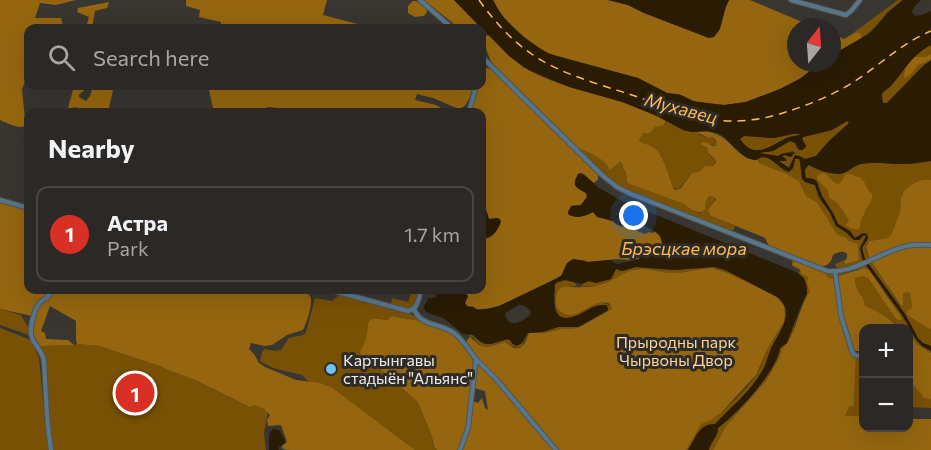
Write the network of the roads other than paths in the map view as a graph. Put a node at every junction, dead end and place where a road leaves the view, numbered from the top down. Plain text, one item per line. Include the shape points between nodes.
1 (420, 0) edge
2 (791, 0) edge
3 (860, 0) edge
4 (447, 24) edge
5 (486, 64) edge
6 (475, 90) edge
7 (470, 108) edge
8 (0, 200) edge
9 (24, 207) edge
10 (931, 245) edge
11 (835, 271) junction
12 (50, 294) edge
13 (345, 294) edge
14 (420, 294) edge
15 (414, 309) junction
16 (859, 356) edge
17 (476, 359) junction
18 (51, 450) edge
19 (460, 450) edge
20 (556, 450) edge

1 - 4 street
2 - 3 street via 846,15
5 - 11 street via 617,187 818,268
6 - 7 street
8 - 9 street
10 - 11 street via 906,246
11 - 16 street via 841,316 852,351
12 - 18 street via 38,304 31,337 44,362
13 - 15 street
14 - 15 street
15 - 17 street via 425,322 455,333
17 - 19 street via 468,428
17 - 20 street

